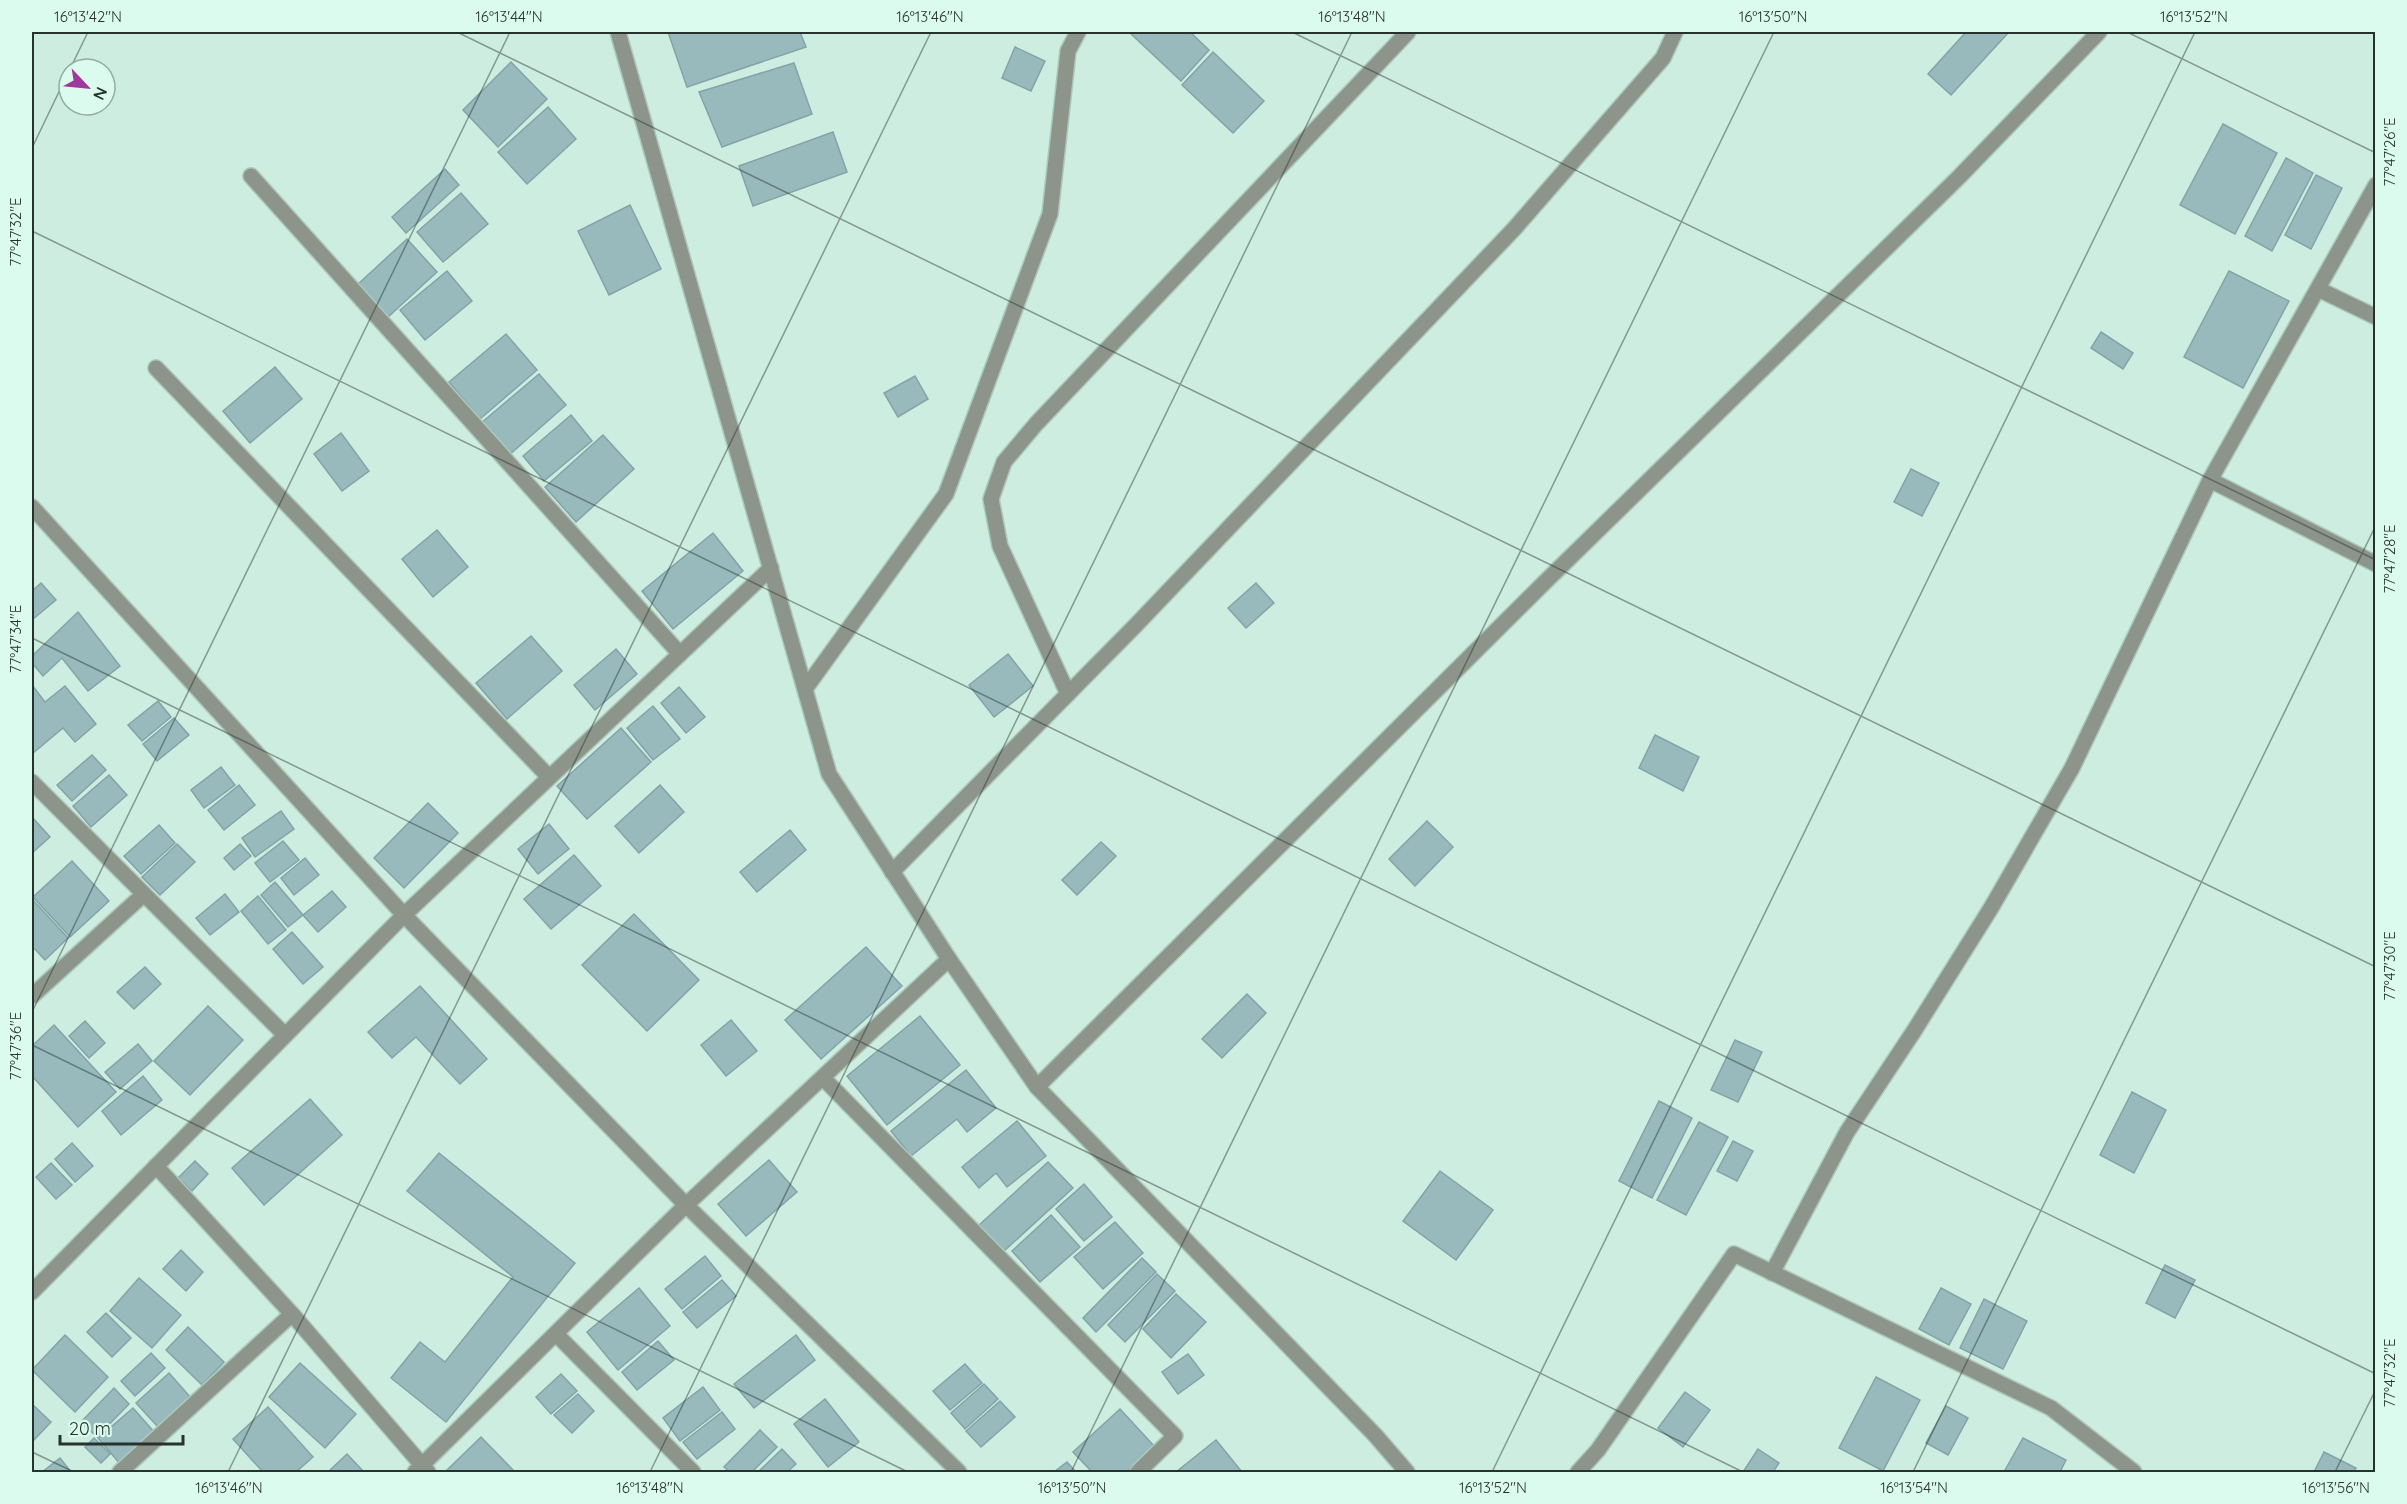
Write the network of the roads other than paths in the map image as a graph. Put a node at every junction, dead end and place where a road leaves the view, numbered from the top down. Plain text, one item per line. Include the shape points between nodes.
1 (618, 32) edge
2 (1078, 32) edge
3 (1408, 32) edge
4 (1675, 32) edge
5 (2099, 32) edge
6 (251, 176) dead end
7 (2376, 185) edge
8 (2318, 289) junction
9 (2376, 317) edge
10 (156, 368) dead end
11 (2210, 480) junction
12 (32, 507) edge
13 (2376, 564) edge
14 (771, 568) junction
15 (680, 654) junction
16 (805, 688) junction
17 (1068, 694) junction
18 (549, 777) junction
19 (32, 782) edge
20 (892, 872) junction
21 (144, 894) junction
22 (404, 915) junction
23 (949, 958) junction
24 (32, 996) edge
25 (285, 1035) junction
26 (823, 1078) junction
27 (1037, 1087) junction
28 (156, 1166) junction
29 (686, 1205) junction
30 (1772, 1273) junction
31 (32, 1292) edge
32 (292, 1314) junction
33 (556, 1334) junction
34 (422, 1470) edge
35 (120, 1473) edge
36 (693, 1473) edge
37 (959, 1473) edge
38 (1138, 1473) edge
39 (1407, 1473) edge
40 (1578, 1473) edge
41 (2134, 1473) edge

1 - 14 street
2 - 16 street via 1068,51 1050,214 946,494
3 - 17 street via 1004,462 991,500 1000,546
4 - 17 street via 1663,58 1514,229
5 - 27 street via 1959,177
6 - 15 street
7 - 8 street
8 - 9 street
8 - 11 street
10 - 18 street
11 - 13 street
11 - 30 street via 2072,768 1985,917 1847,1132
12 - 22 street
14 - 15 street
14 - 16 street
15 - 18 street
16 - 20 street via 829,774
17 - 20 street
18 - 22 street
19 - 21 street
20 - 23 street
21 - 24 street
21 - 25 street
22 - 25 street
22 - 29 street
23 - 26 street
23 - 27 street
25 - 28 street
26 - 29 street
26 - 38 street via 1175,1436
27 - 39 street via 1367,1426
28 - 31 street
28 - 32 street
29 - 33 street
29 - 37 street
30 - 40 street via 1734,1254
30 - 41 street via 2051,1408
32 - 34 street
32 - 35 street
33 - 34 street
33 - 36 street

